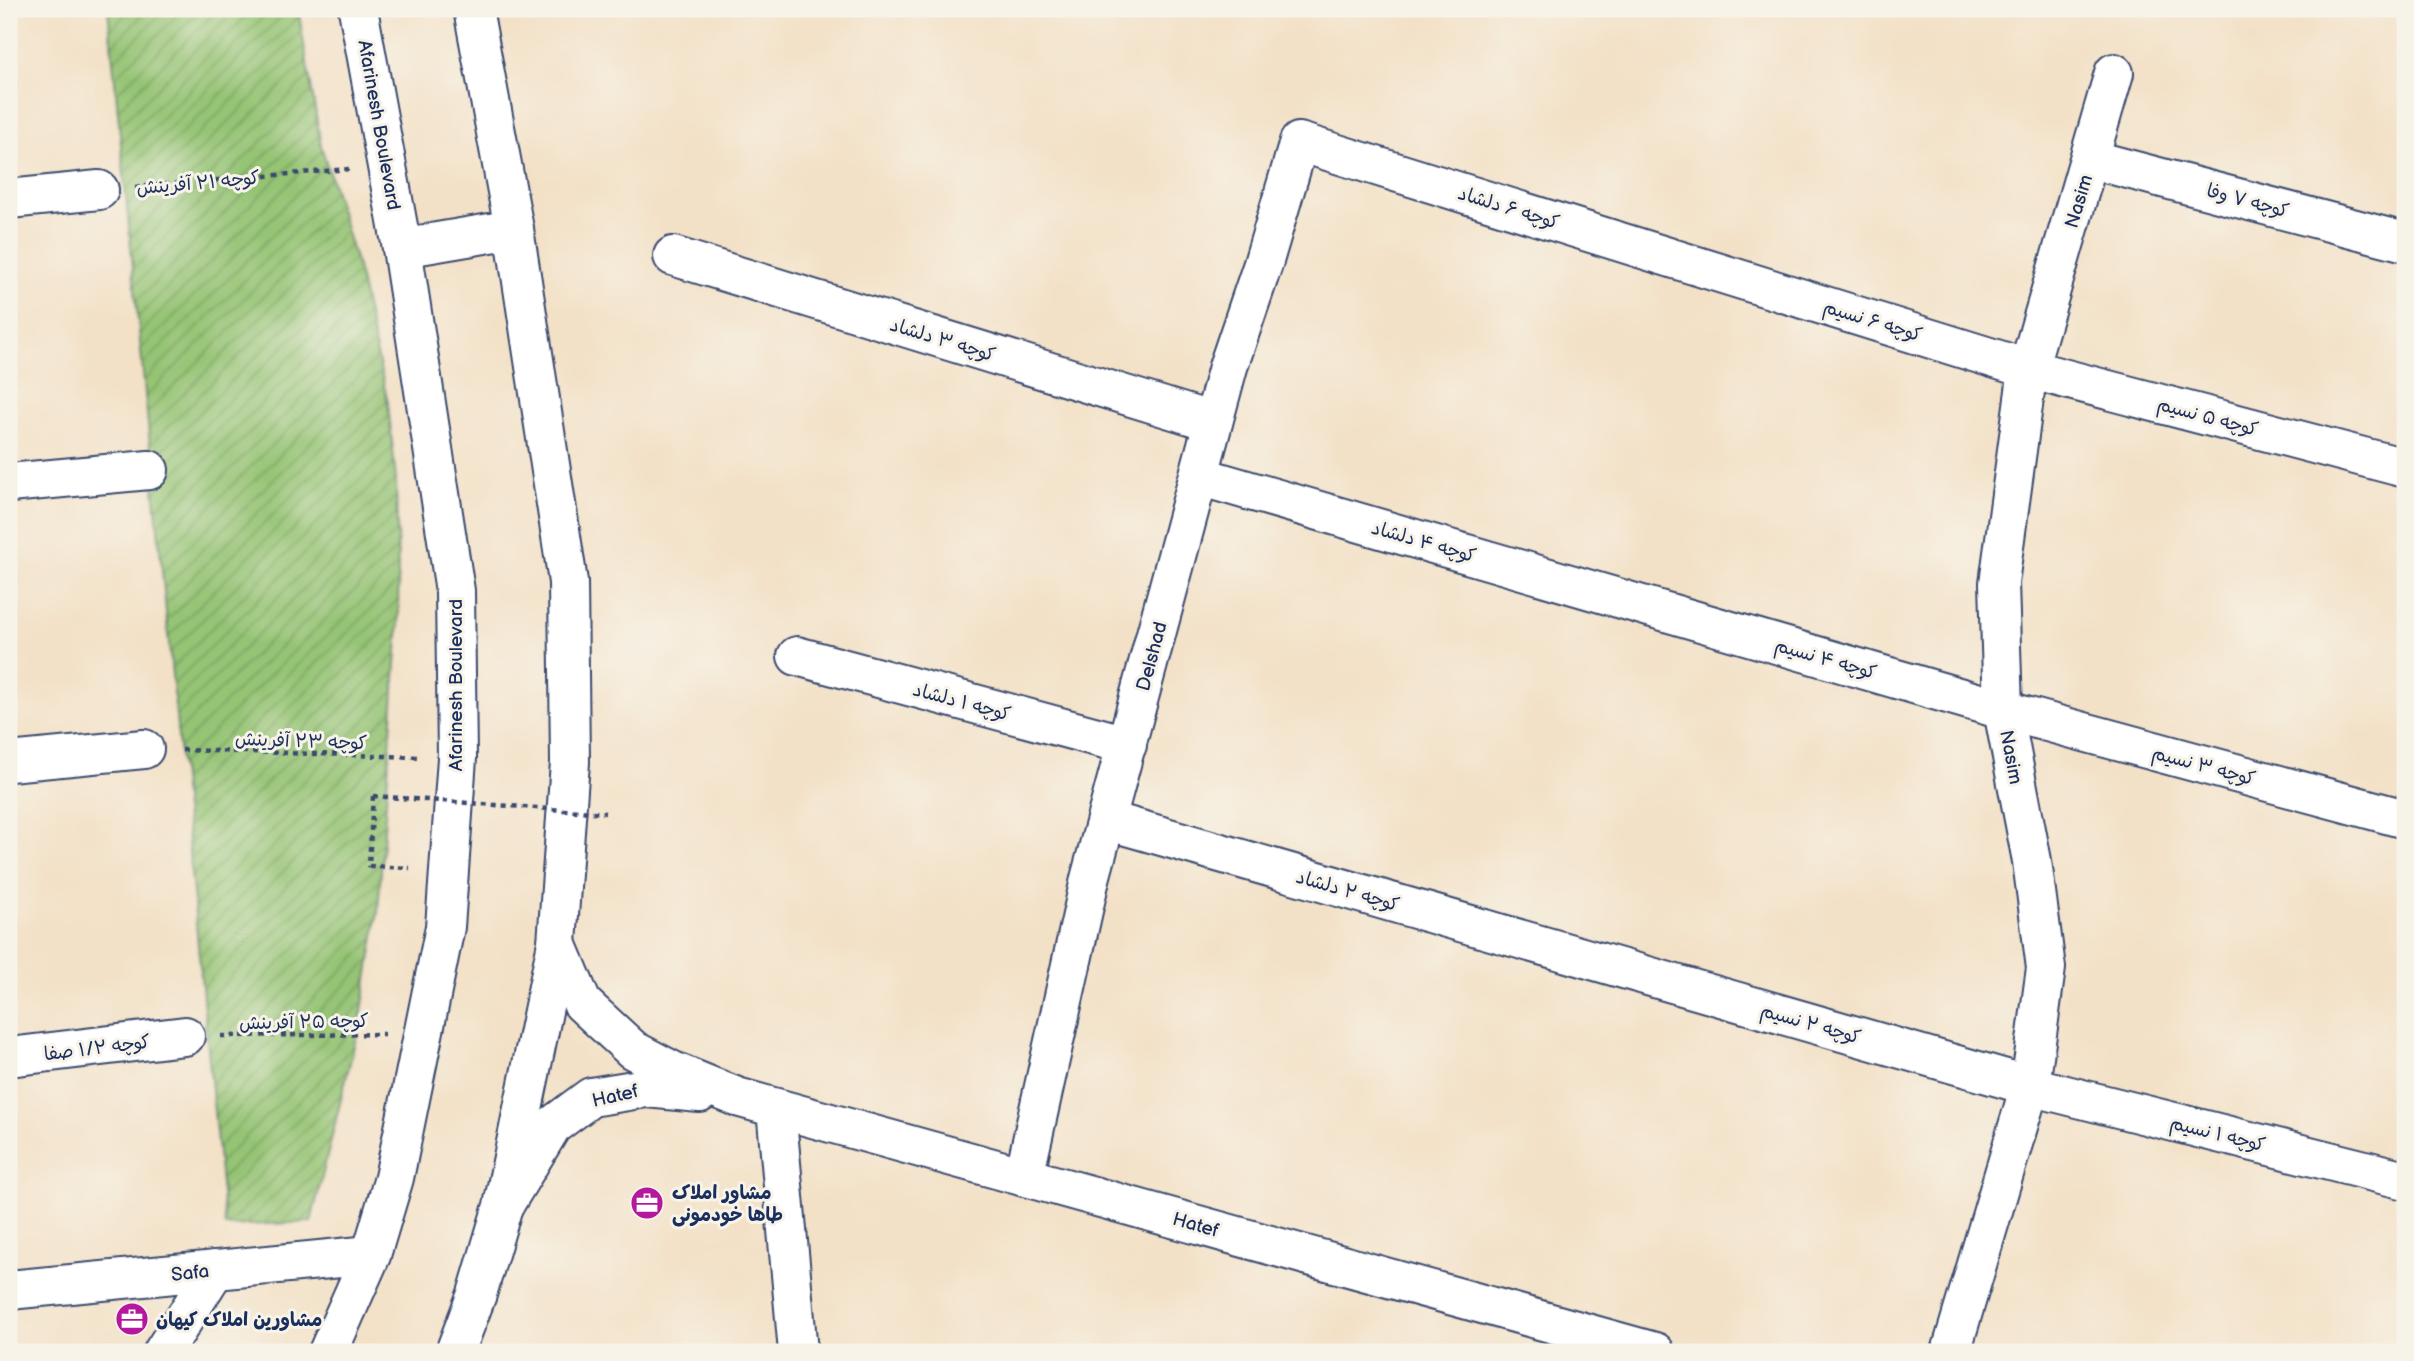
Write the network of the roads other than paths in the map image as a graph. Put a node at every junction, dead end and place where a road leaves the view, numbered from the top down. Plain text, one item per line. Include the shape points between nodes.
1 (358, 9) edge
2 (473, 9) edge
3 (2114, 73) dead end
4 (1299, 142) joint
5 (2090, 159) junction
6 (99, 190) road end
7 (9, 199) edge
8 (514, 229) junction
9 (2405, 242) edge
10 (402, 248) junction
11 (673, 256) dead end
12 (1718, 272) joint
13 (2028, 369) junction
14 (1213, 422) junction
15 (2397, 466) edge
16 (149, 470) dead end
17 (1199, 476) junction
18 (9, 483) edge
19 (1648, 607) joint
20 (797, 656) dead end
21 (2003, 710) junction
22 (1126, 745) junction
23 (144, 749) road end
24 (9, 762) edge
25 (2405, 819) edge
26 (1106, 820) junction
27 (557, 943) junction
28 (1591, 960) joint
29 (185, 1036) road end
30 (9, 1057) edge
31 (2031, 1086) junction
32 (737, 1097) junction
33 (776, 1108) junction
34 (1024, 1177) junction
35 (2405, 1180) edge
36 (503, 1206) junction
37 (371, 1255) junction
38 (215, 1270) junction
39 (9, 1290) edge
40 (163, 1352) edge
41 (328, 1352) edge
42 (455, 1352) edge
43 (799, 1352) edge
44 (1655, 1352) edge
45 (1951, 1352) edge

1 - 10 street, Afarinesh Boulevard
2 - 8 street
3 - 5 street, Nasim
4 - 12 street, کوچه ۶ دلشاد
4 - 14 street, Delshad
5 - 9 street, کوچه ۷ وفا
5 - 13 street, Nasim
6 - 7 street
8 - 10 street
8 - 27 street via 568,582 570,762
10 - 37 street, Afarinesh Boulevard via 455,591 457,758 445,927 394,1178
11 - 14 street, کوچه ۳ دلشاد
12 - 13 street, کوچه ۶ نسیم
13 - 15 street, کوچه ۵ نسیم
13 - 21 street, Nasim via 1999,583
14 - 17 street, Delshad
16 - 18 street
17 - 19 street, کوچه ۴ دلشاد
17 - 22 street, Delshad
19 - 21 street, کوچه ۴ نسیم
20 - 22 street, کوچه ۱ دلشاد
21 - 25 street, کوچه ۳ نسیم
21 - 31 street, Nasim via 2032,861 2046,968
22 - 26 street, Delshad
23 - 24 street
26 - 28 street, کوچه ۲ دلشاد
26 - 34 street, Delshad
27 - 32 street, Hatef via 582,1003 633,1050
27 - 36 street
28 - 31 street, کوچه ۲ نسیم
29 - 30 street, کوچه ۱/۲ صفا
31 - 35 street, کوچه ۱ نسیم
31 - 45 street, Nasim
32 - 33 street, Hatef
32 - 36 street, Hatef via 646,1088 591,1097 552,1126
33 - 34 street, Hatef
33 - 43 street
34 - 44 street, Hatef
36 - 42 street
37 - 38 street, Safa
37 - 41 street, Afarinesh Boulevard
38 - 39 street, Safa
38 - 40 street

